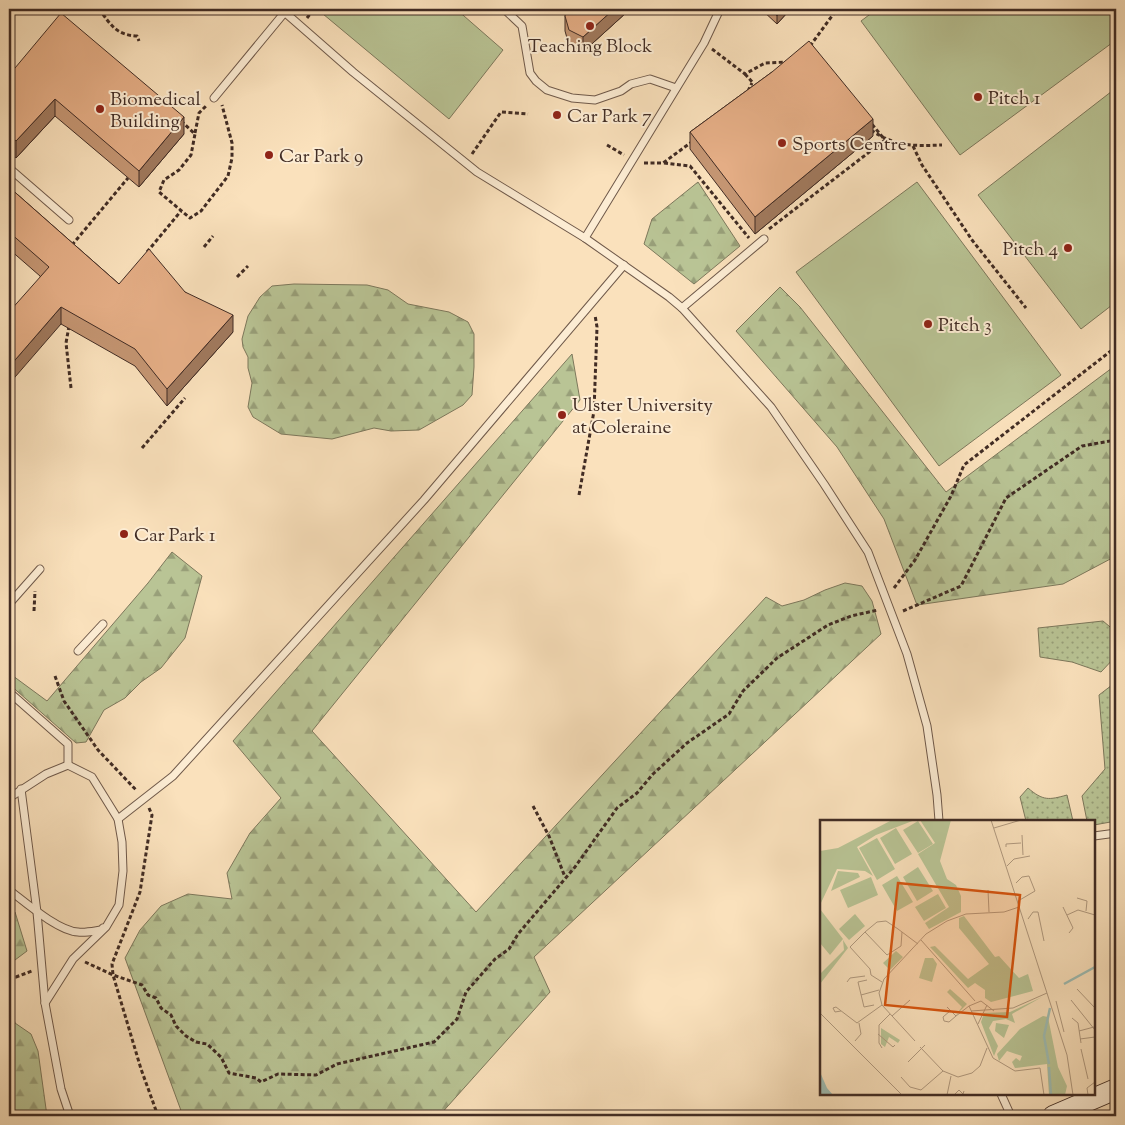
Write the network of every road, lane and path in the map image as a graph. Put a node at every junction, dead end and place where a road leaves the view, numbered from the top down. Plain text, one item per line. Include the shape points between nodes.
1 (41, 9) edge
2 (55, 9) edge
3 (99, 9) edge
4 (504, 9) edge
5 (720, 9) edge
6 (837, 9) edge
7 (283, 11) edge
8 (69, 20) edge
9 (139, 41) dead end
10 (704, 43) junction
11 (809, 47) junction
12 (803, 52) edge
13 (815, 54) edge
14 (790, 62) edge
15 (745, 74) junction
16 (752, 83) junction
17 (759, 85) edge
18 (676, 88) junction
19 (214, 98) joint
20 (744, 99) edge
21 (226, 101) dead end
22 (174, 114) edge
23 (528, 114) dead end
24 (868, 118) edge
25 (864, 125) edge
26 (195, 134) junction
27 (696, 139) edge
28 (885, 140) junction
29 (607, 145) dead end
30 (942, 145) dead end
31 (913, 146) junction
32 (633, 160) junction
33 (466, 163) junction
34 (663, 163) junction
35 (9, 168) edge
36 (128, 178) edge
37 (181, 210) junction
38 (69, 220) dead end
39 (214, 236) dead end
40 (585, 238) junction
41 (764, 239) joint
42 (751, 241) dead end
43 (71, 246) edge
44 (204, 247) dead end
45 (143, 257) edge
46 (624, 265) junction
47 (248, 266) dead end
48 (237, 277) dead end
49 (594, 302) junction
50 (682, 308) junction
51 (1026, 308) dead end
52 (69, 324) edge
53 (1116, 347) edge
54 (71, 388) dead end
55 (185, 398) dead end
56 (1116, 440) edge
57 (142, 448) dead end
58 (579, 495) dead end
59 (40, 569) dead end
60 (886, 599) junction
61 (9, 601) edge
62 (876, 610) junction
63 (892, 615) junction
64 (103, 624) dead end
65 (78, 651) dead end
66 (54, 676) dead end
67 (9, 692) edge
68 (68, 765) junction
69 (22, 789) junction
70 (9, 798) edge
71 (144, 798) junction
72 (533, 806) dead end
73 (118, 819) junction
74 (939, 820) edge
75 (1116, 833) edge
76 (1095, 836) edge
77 (565, 878) junction
78 (9, 890) edge
79 (38, 912) junction
80 (106, 926) junction
81 (76, 956) junction
82 (41, 958) junction
83 (113, 975) junction
84 (9, 977) edge
85 (45, 1003) junction
86 (1116, 1089) edge
87 (1001, 1095) edge
88 (70, 1116) edge
89 (158, 1116) edge
90 (1011, 1116) edge
91 (1053, 1116) edge

1 - 2 path via 48,13
2 - 8 path
3 - 9 path via 120,33 137,36
4 - 18 lane via 522,26 530,72 547,90 572,98 595,100 650,79
5 - 10 lane
6 - 11 path
7 - 19 lane
7 - 33 lane
10 - 15 path
10 - 18 lane
11 - 12 path
11 - 13 path
14 - 15 path via 766,63
15 - 16 path
16 - 17 path
16 - 20 path
18 - 32 lane
19 - 26 path via 199,113
21 - 37 path via 222,106 232,143 228,176 201,211 190,218
22 - 26 path
23 - 33 path via 501,112
24 - 28 path
25 - 28 path
26 - 37 path via 191,154 179,170 164,180 159,192
27 - 34 path
28 - 31 path
28 - 41 path via 767,230
29 - 32 path
30 - 31 path
31 - 51 path via 972,240
32 - 34 path via 646,164
32 - 40 lane
33 - 40 lane
34 - 42 path via 690,166
35 - 38 lane
36 - 43 path
37 - 45 path
39 - 44 path
40 - 46 lane
41 - 50 lane
46 - 49 lane
46 - 50 lane
47 - 48 path
49 - 58 path via 597,327 594,412
49 - 71 lane via 404,522 173,776
50 - 60 lane via 772,407 868,552
52 - 54 path via 66,343
53 - 60 path via 964,465 951,496 915,560
55 - 57 path
56 - 63 path via 1082,446 1006,498 961,586
59 - 61 lane
60 - 62 path
60 - 63 lane
62 - 63 path
62 - 77 path via 828,626 777,658 743,691 729,714 687,743 652,774 637,793 616,808
63 - 74 lane via 907,654 927,726
64 - 65 lane
66 - 71 path via 64,701 98,750
67 - 68 lane via 68,744
68 - 69 lane
68 - 73 lane via 92,777
69 - 70 lane
69 - 79 lane
71 - 73 lane
71 - 83 path via 152,816 148,851 140,892 112,964
72 - 77 path
73 - 80 lane via 122,842 121,891 119,905
75 - 76 lane
77 - 83 path via 518,934 509,950 495,959 466,992 457,1019 434,1042 338,1064 316,1075 278,1074 261,1082 230,1073 221,1057 207,1044 196,1042 176,1026 171,1015 160,1008 156,998 148,995 142,985
78 - 79 lane
79 - 80 lane via 77,932 101,930
79 - 82 lane
80 - 81 lane
81 - 83 path
81 - 85 lane
82 - 84 path via 36,960 32,971
82 - 85 lane
83 - 89 path
85 - 88 lane via 61,1089
86 - 91 main road
87 - 90 lane

